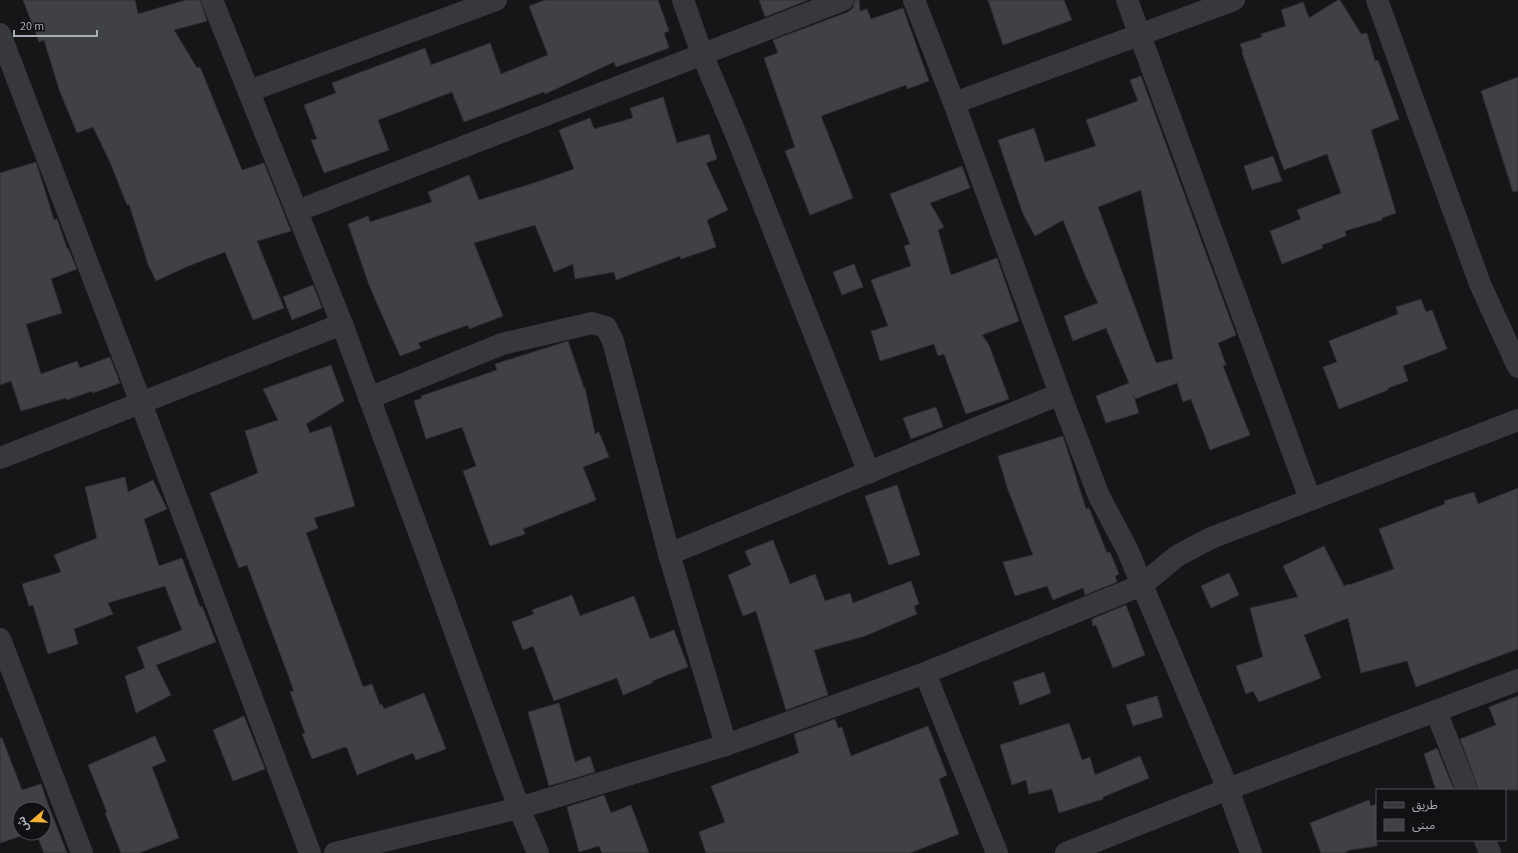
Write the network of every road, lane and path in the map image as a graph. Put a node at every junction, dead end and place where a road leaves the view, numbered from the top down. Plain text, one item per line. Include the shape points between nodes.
1 (212, 0) edge
2 (496, 0) edge
3 (683, 0) edge
4 (843, 0) edge
5 (914, 0) edge
6 (1127, 0) edge
7 (1234, 0) edge
8 (1377, 0) edge
9 (463, 6) edge
10 (0, 34) edge
11 (1139, 34) junction
12 (702, 54) junction
13 (249, 91) junction
14 (954, 103) junction
15 (297, 211) junction
16 (342, 324) junction
17 (1518, 367) edge
18 (1060, 394) junction
19 (369, 398) junction
20 (142, 403) junction
21 (1518, 420) edge
22 (0, 458) edge
23 (869, 473) junction
24 (1310, 499) junction
25 (670, 554) junction
26 (1142, 585) junction
27 (0, 639) edge
28 (925, 673) junction
29 (1518, 680) edge
30 (1436, 711) junction
31 (726, 745) junction
32 (1228, 789) junction
33 (1466, 789) edge
34 (519, 808) junction
35 (1485, 841) edge
36 (1076, 851) edge
37 (82, 853) edge
38 (310, 853) edge
39 (335, 853) edge
40 (538, 853) edge
41 (997, 853) edge
42 (1251, 853) edge
43 (1490, 853) edge

1 - 13 street
2 - 9 street
3 - 12 street
4 - 12 street
5 - 14 street
6 - 11 street
7 - 11 street
8 - 17 street via 1480,284
9 - 13 street
10 - 20 street
11 - 14 street
11 - 24 street
12 - 15 street
12 - 23 street
13 - 15 street
14 - 18 street
15 - 16 street
16 - 19 street
16 - 20 street
18 - 23 street
18 - 26 street via 1099,496 1127,549
19 - 25 street via 502,344 592,323 606,326 614,340
19 - 34 street
20 - 22 street
20 - 38 street
21 - 24 street
23 - 25 street
24 - 26 street via 1211,538 1177,556
25 - 31 street
26 - 28 street
26 - 32 street
27 - 37 street
28 - 31 street
28 - 41 street
29 - 30 street
30 - 32 street
30 - 33 street
31 - 34 street
32 - 36 street
32 - 42 street
34 - 39 street
34 - 40 street
35 - 43 street

